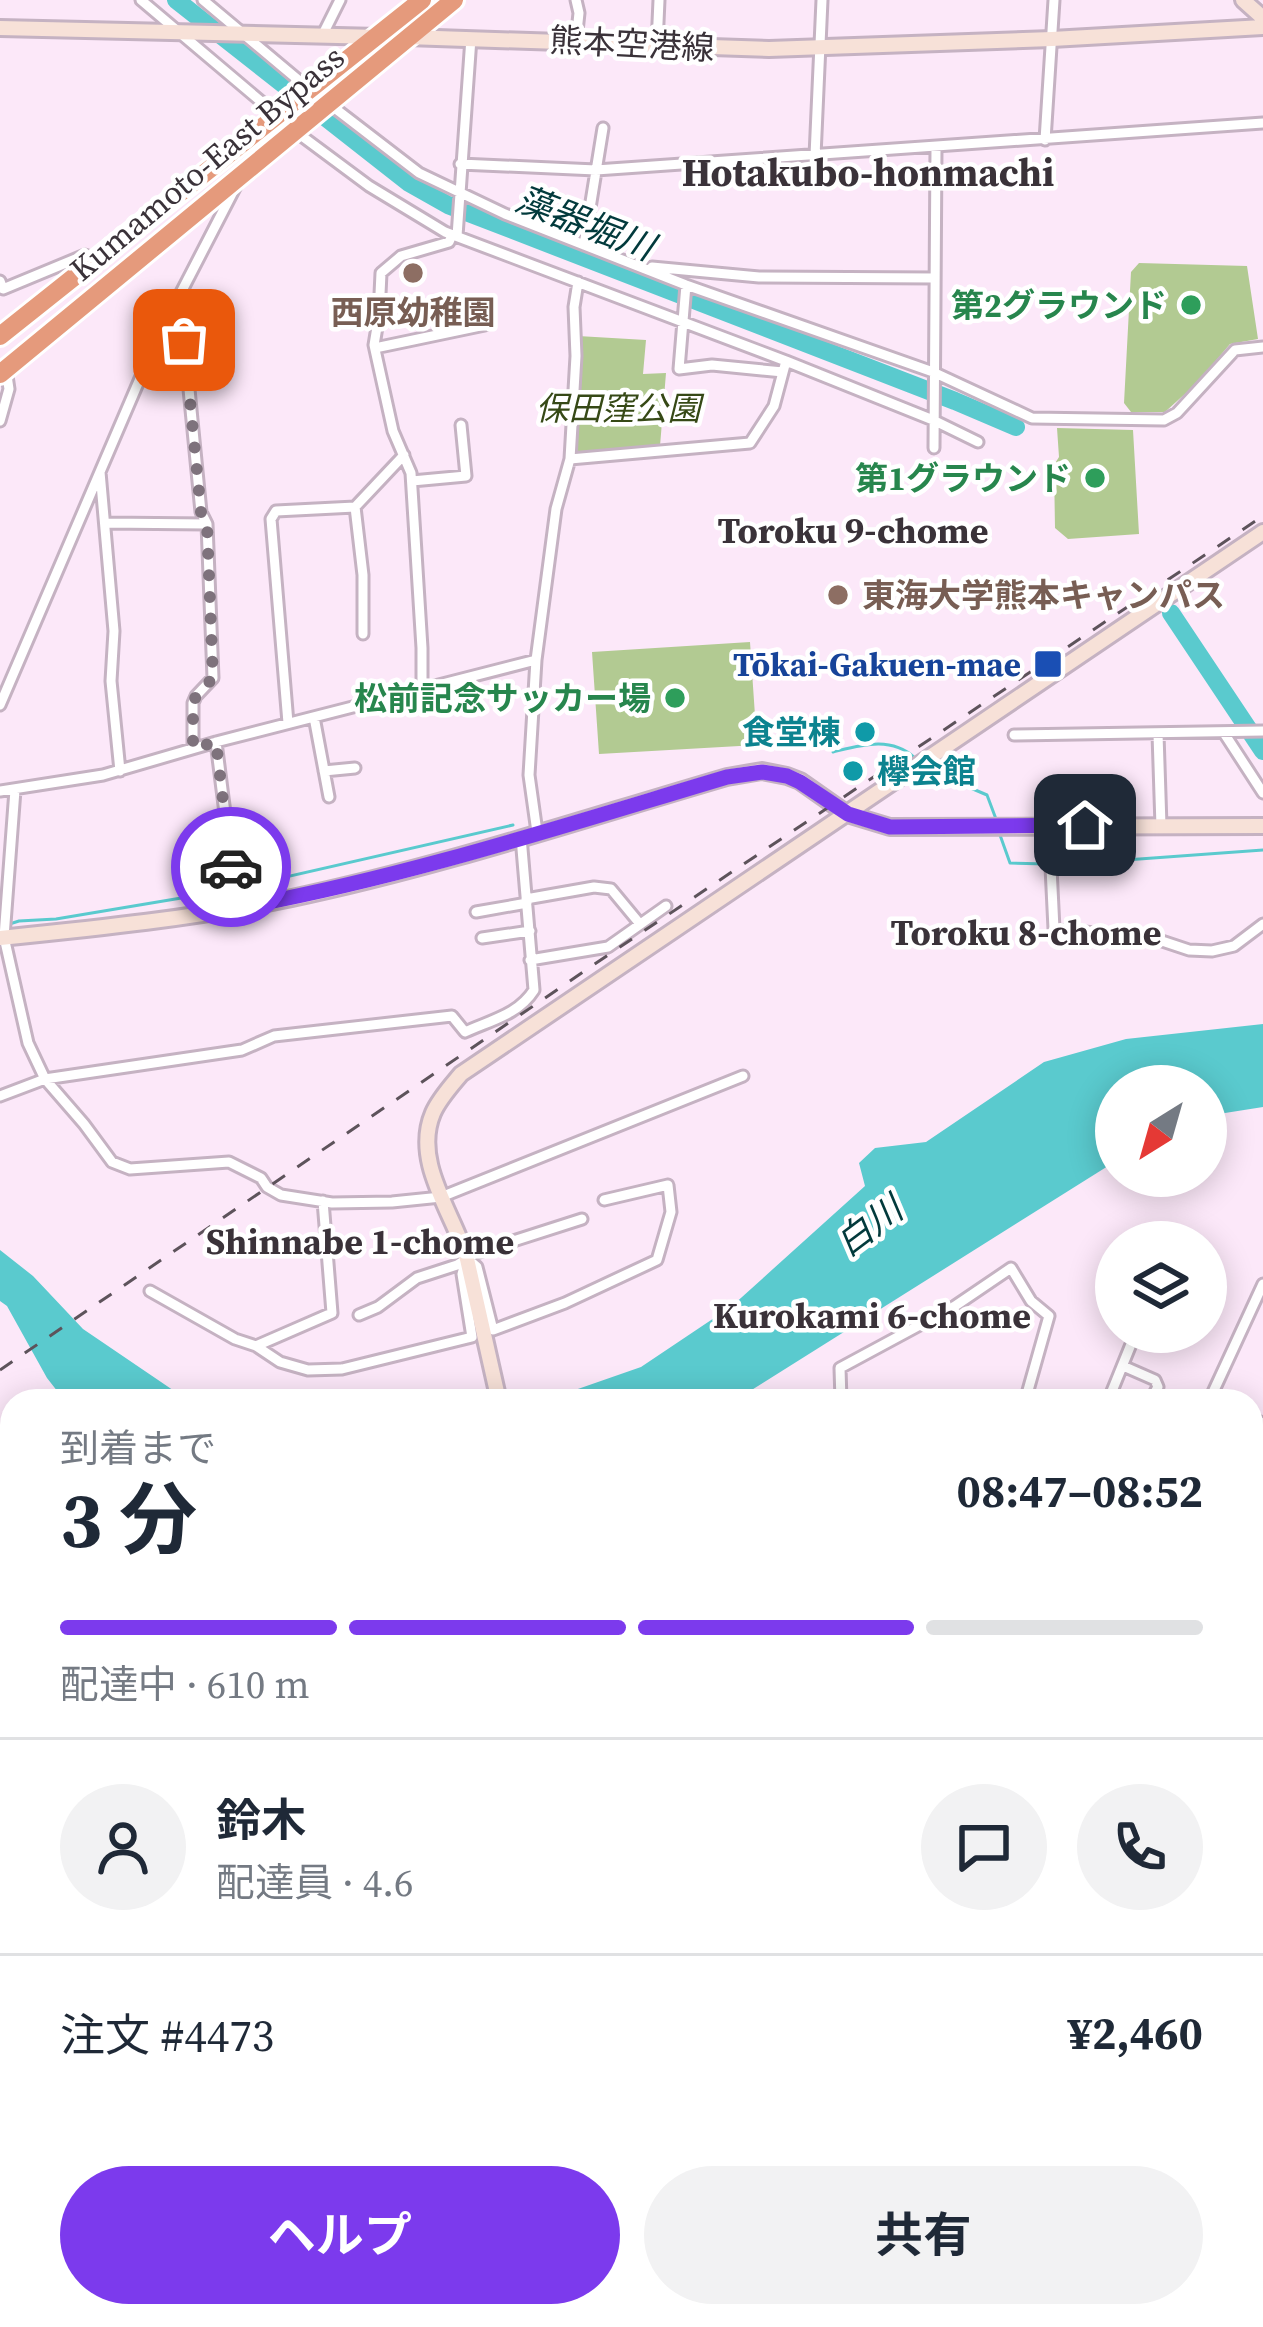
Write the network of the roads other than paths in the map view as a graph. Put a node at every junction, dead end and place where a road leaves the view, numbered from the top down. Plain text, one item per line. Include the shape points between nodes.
1 (141, 0) edge
2 (203, 0) edge
3 (340, 0) edge
4 (422, 0) edge
5 (454, 0) edge
6 (576, 0) edge
7 (659, 0) edge
8 (822, 0) edge
9 (1054, 0) edge
10 (1243, 0) edge
11 (1263, 22) edge
12 (0, 28) edge
13 (183, 32) junction
14 (241, 34) junction
15 (322, 35) junction
16 (377, 37) junction
17 (406, 37) junction
18 (471, 37) junction
19 (1052, 39) junction
20 (576, 41) junction
21 (657, 45) junction
22 (821, 45) junction
23 (310, 89) junction
24 (328, 103) junction
25 (277, 115) junction
26 (1263, 123) edge
27 (602, 128) dead end
28 (295, 131) junction
29 (1045, 140) junction
30 (936, 148) junction
31 (815, 156) junction
32 (460, 164) junction
33 (596, 170) junction
34 (240, 177) junction
35 (459, 194) junction
36 (454, 235) junction
37 (584, 245) junction
38 (96, 259) junction
39 (637, 265) junction
40 (934, 278) junction
41 (0, 281) edge
42 (578, 282) junction
43 (686, 288) junction
44 (180, 297) junction
45 (682, 322) junction
46 (485, 325) dead end
47 (0, 336) edge
48 (1263, 347) edge
49 (375, 348) junction
50 (785, 367) junction
51 (3, 372) edge
52 (932, 375) junction
53 (933, 420) junction
54 (0, 421) edge
55 (461, 425) dead end
56 (978, 442) dead end
57 (934, 448) dead end
58 (404, 455) junction
59 (570, 459) junction
60 (100, 467) junction
61 (412, 481) junction
62 (355, 507) junction
63 (104, 523) junction
64 (207, 524) junction
65 (1263, 532) edge
66 (363, 634) dead end
67 (536, 660) junction
68 (422, 689) junction
69 (0, 705) edge
70 (314, 717) junction
71 (288, 723) junction
72 (1263, 730) edge
73 (1224, 733) junction
74 (1158, 734) junction
75 (1014, 735) dead end
76 (216, 742) junction
77 (193, 748) junction
78 (355, 768) dead end
79 (120, 770) junction
80 (324, 771) junction
81 (0, 790) edge
82 (15, 790) junction
83 (1263, 793) edge
84 (329, 797) dead end
85 (848, 814) junction
86 (1049, 826) junction
87 (1161, 826) junction
88 (1263, 826) edge
89 (529, 835) junction
90 (526, 901) junction
91 (666, 906) dead end
92 (237, 908) junction
93 (476, 912) dead end
94 (640, 924) junction
95 (1263, 924) edge
96 (530, 931) junction
97 (2, 937) edge
98 (482, 938) dead end
99 (530, 960) junction
100 (743, 1076) dead end
101 (45, 1079) junction
102 (0, 1096) edge
103 (442, 1197) junction
104 (604, 1200) dead end
105 (322, 1201) junction
106 (583, 1219) dead end
107 (467, 1259) junction
108 (1263, 1284) edge
109 (150, 1291) dead end
110 (359, 1315) dead end
111 (256, 1346) junction
112 (1128, 1353) edge
113 (1123, 1366) junction
114 (497, 1389) edge
115 (841, 1389) edge
116 (1028, 1389) edge
117 (1113, 1389) edge
118 (1157, 1389) edge
119 (1215, 1389) edge

1 - 13 street
2 - 14 street
3 - 15 street
4 - 16 highway, Kumamoto-East Bypass
5 - 17 highway, Kumamoto-East Bypass
6 - 20 street
7 - 21 street
8 - 22 street
9 - 19 street
10 - 11 main road
11 - 19 main road, 熊本空港線
12 - 13 main road, 熊本空港線
13 - 14 main road, 熊本空港線
13 - 25 street
14 - 15 main road, 熊本空港線
14 - 23 street
15 - 16 main road, 熊本空港線
16 - 17 main road, 熊本空港線
16 - 23 highway, Kumamoto-East Bypass
17 - 18 main road, 熊本空港線
17 - 24 highway, Kumamoto-East Bypass
18 - 20 main road, 熊本空港線
18 - 32 street
19 - 22 main road, 熊本空港線
19 - 29 street
20 - 21 main road, 熊本空港線
21 - 22 main road, 熊本空港線
22 - 31 street
23 - 25 highway, Kumamoto-East Bypass
24 - 28 highway, Kumamoto-East Bypass
24 - 35 street
25 - 38 highway, Kumamoto-East Bypass
26 - 29 street
27 - 33 street
28 - 34 highway, Kumamoto-East Bypass
28 - 36 street
29 - 30 street
30 - 31 street
30 - 40 street
31 - 33 street
32 - 33 street
32 - 35 street
33 - 37 street
34 - 44 street
34 - 51 highway, Kumamoto-East Bypass
35 - 36 street
35 - 37 street
36 - 42 street
36 - 49 street via 380,273
37 - 39 street
38 - 41 street via 85,255 3,289
38 - 47 highway, Kumamoto-East Bypass
39 - 40 street via 759,277
39 - 43 street
40 - 52 street
42 - 45 street
42 - 59 street
43 - 45 street
43 - 52 street
44 - 60 street
44 - 64 street
45 - 50 street
45 - 50 street via 679,369
46 - 49 street
48 - 52 street via 1235,350 1164,420 1032,418
49 - 58 street
50 - 53 street
50 - 59 street via 774,406 750,443
51 - 54 street via 9,389
52 - 53 street
53 - 56 street
53 - 57 street
55 - 61 street via 466,476
58 - 61 street
58 - 62 street
59 - 67 street
60 - 63 street
60 - 69 street
61 - 68 street
62 - 66 street
62 - 71 street via 275,512 271,519
63 - 64 street
63 - 79 street
64 - 77 street via 213,678 193,703
65 - 85 main road
67 - 68 street
67 - 89 street
68 - 70 street
70 - 71 street
70 - 80 street
71 - 76 street
72 - 73 street
73 - 74 street
73 - 83 street
74 - 75 street
74 - 87 street
76 - 77 street
76 - 92 street
77 - 79 street
78 - 80 street
79 - 82 street
80 - 84 street
81 - 82 street
82 - 97 street
85 - 86 main road via 890,827
85 - 89 main road via 800,782 762,772
85 - 103 main road via 461,1074 433,1112 427,1139
86 - 87 main road
86 - 95 street via 1054,929 1212,951
87 - 88 main road
89 - 90 street
89 - 92 main road
90 - 93 street
90 - 94 street via 594,886 611,890
90 - 96 street
91 - 94 street
92 - 97 main road
94 - 99 street via 608,947
96 - 98 street
96 - 99 street
97 - 101 street
99 - 101 street via 534,990 527,1001 465,1032 452,1016 296,1033 242,1050
100 - 103 street
101 - 102 street
101 - 105 street via 112,1162 130,1169 229,1162 280,1195
103 - 105 street
103 - 107 main road
104 - 107 street via 668,1185 671,1212 657,1260 493,1330 478,1267
105 - 111 street via 332,1313
106 - 107 street
107 - 110 street via 417,1278
107 - 111 street via 472,1337 342,1369 308,1370
107 - 114 main road
108 - 119 street
109 - 111 street
112 - 113 street
113 - 117 street
113 - 118 street via 1155,1380
115 - 116 street via 840,1368 1011,1268 1049,1316

